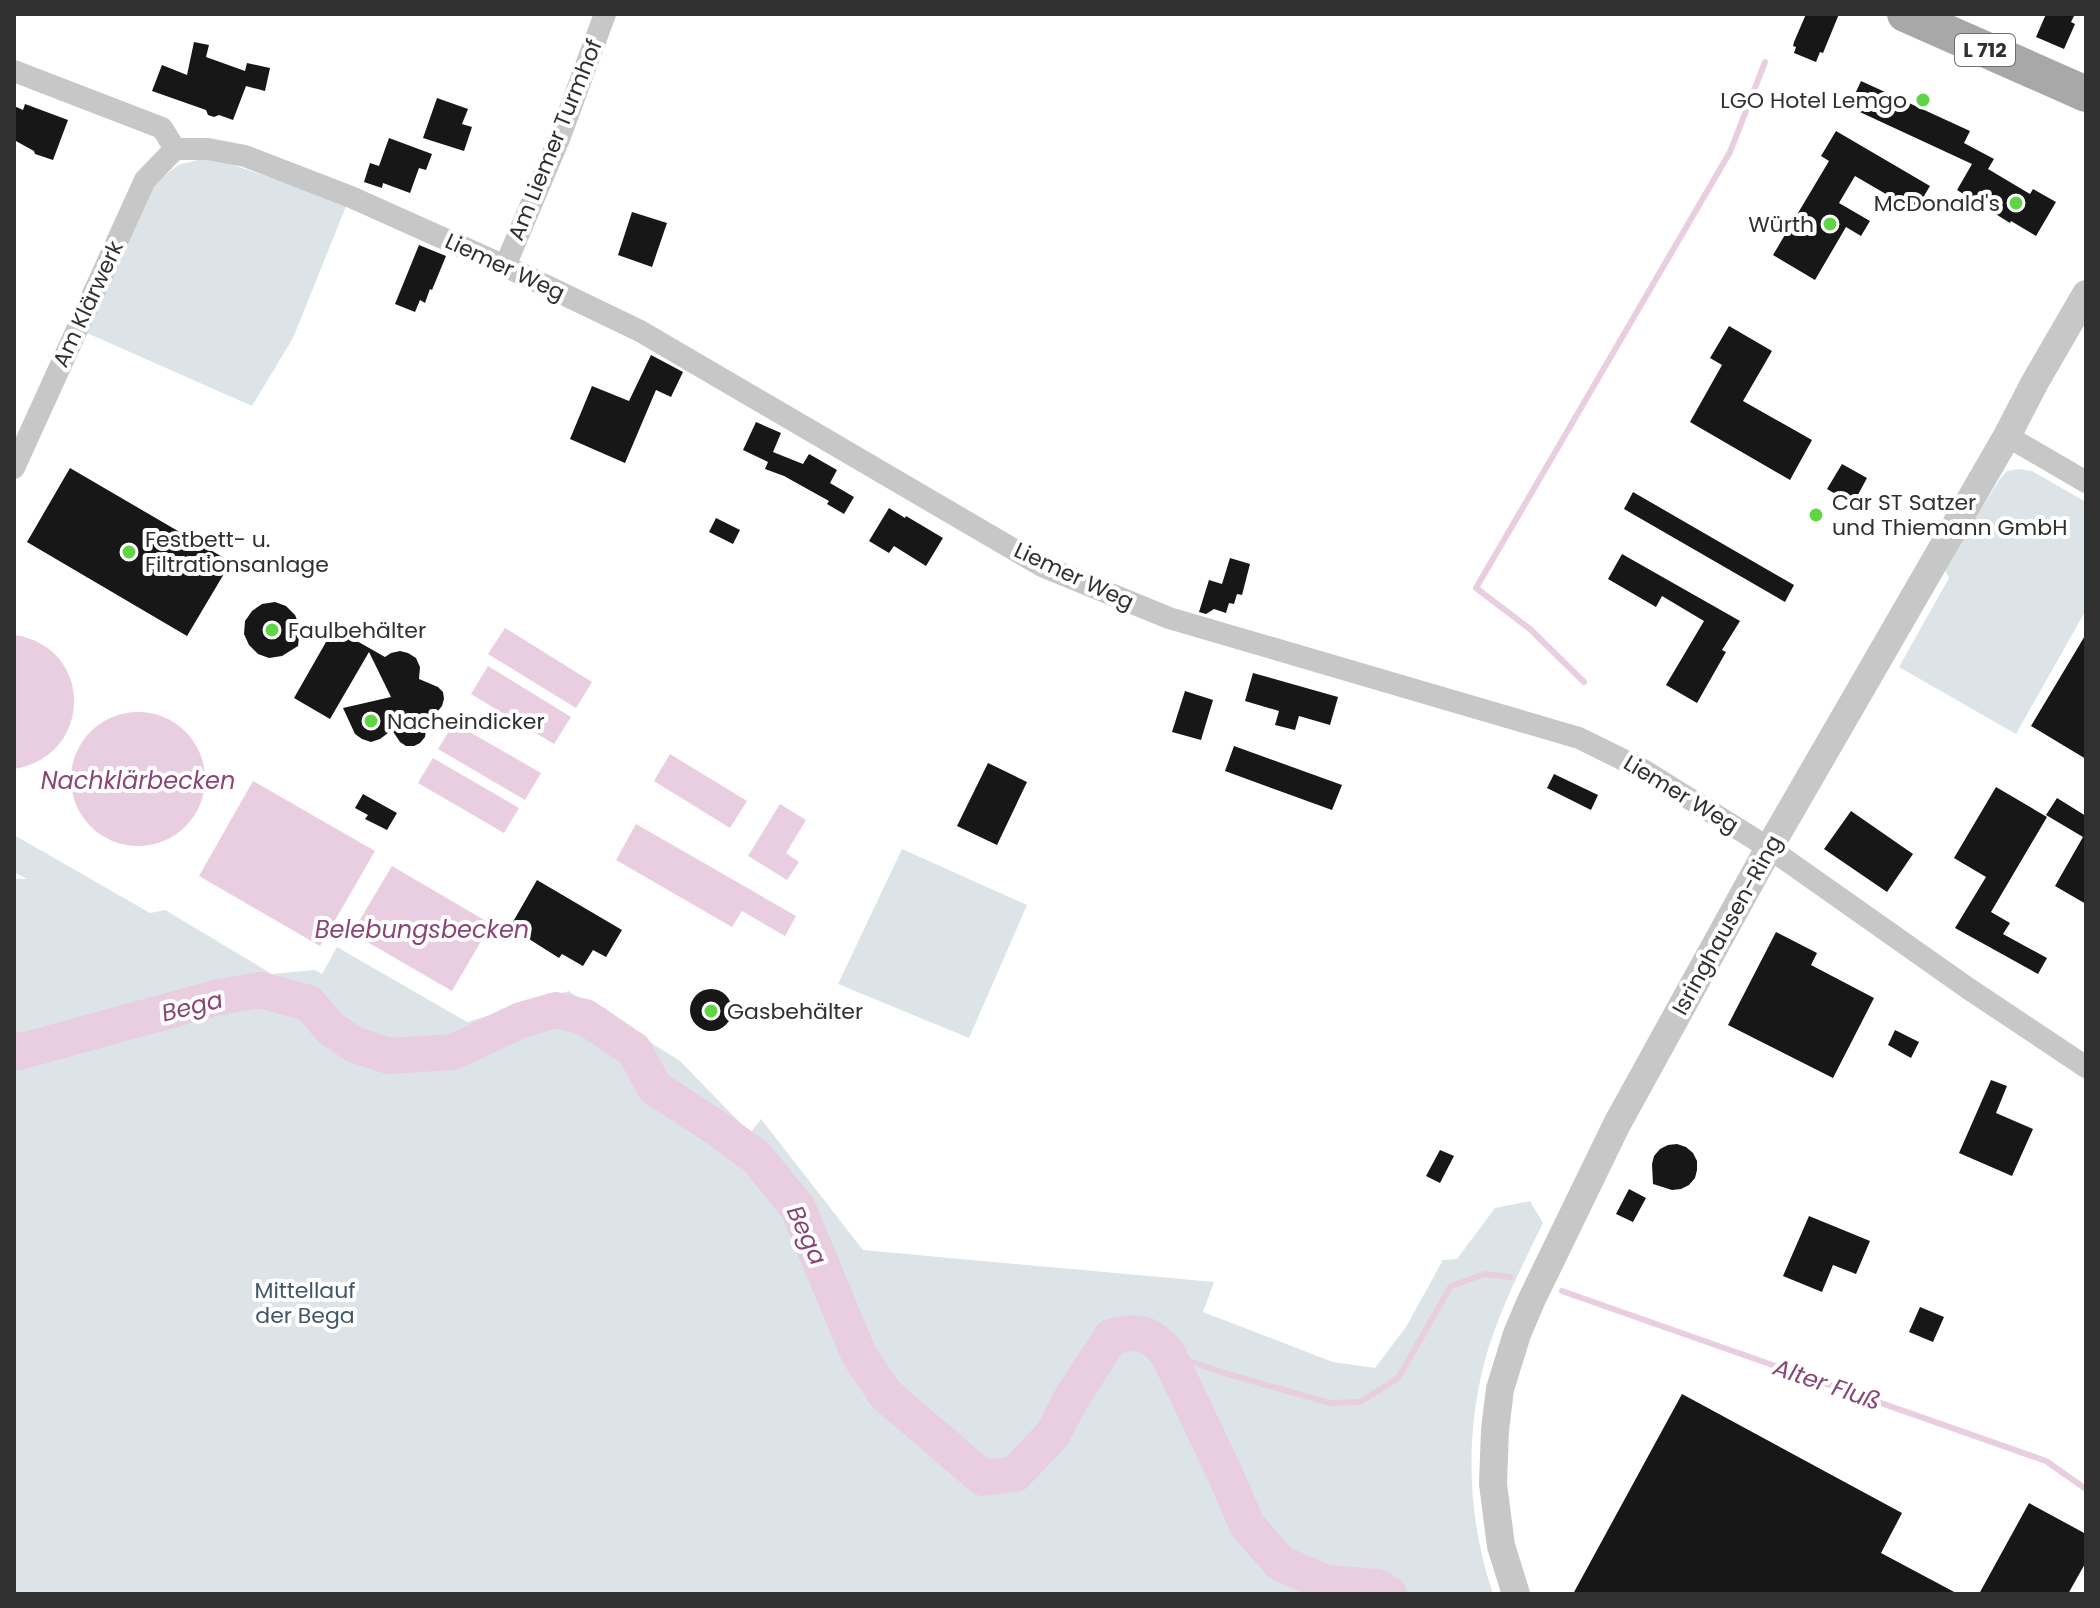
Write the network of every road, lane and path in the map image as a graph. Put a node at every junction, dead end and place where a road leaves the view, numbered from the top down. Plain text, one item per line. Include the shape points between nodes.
1 (605, 14) edge
2 (1905, 14) edge
3 (14, 71) edge
4 (2086, 94) edge
5 (175, 149) junction
6 (505, 266) junction
7 (2086, 294) edge
8 (2007, 436) junction
9 (14, 468) edge
10 (2086, 482) edge
11 (1769, 848) junction
12 (2086, 1067) edge
13 (1516, 1594) edge

1 - 6 street, Am Liemer Turmhof
2 - 4 main road, L 712
3 - 5 street via 162,128
5 - 6 street, Liemer Weg via 245,156
5 - 9 street, Am Klärwerk via 145,180
6 - 11 street, Liemer Weg via 640,331 1042,566 1169,618 1579,738 1640,768
7 - 8 street, Isringhausen-Ring
8 - 10 street
8 - 11 street, Isringhausen-Ring
11 - 12 street, Liemer Weg
11 - 13 street, Isringhausen-Ring via 1617,1124 1517,1334 1500,1389 1493,1484 1501,1546

